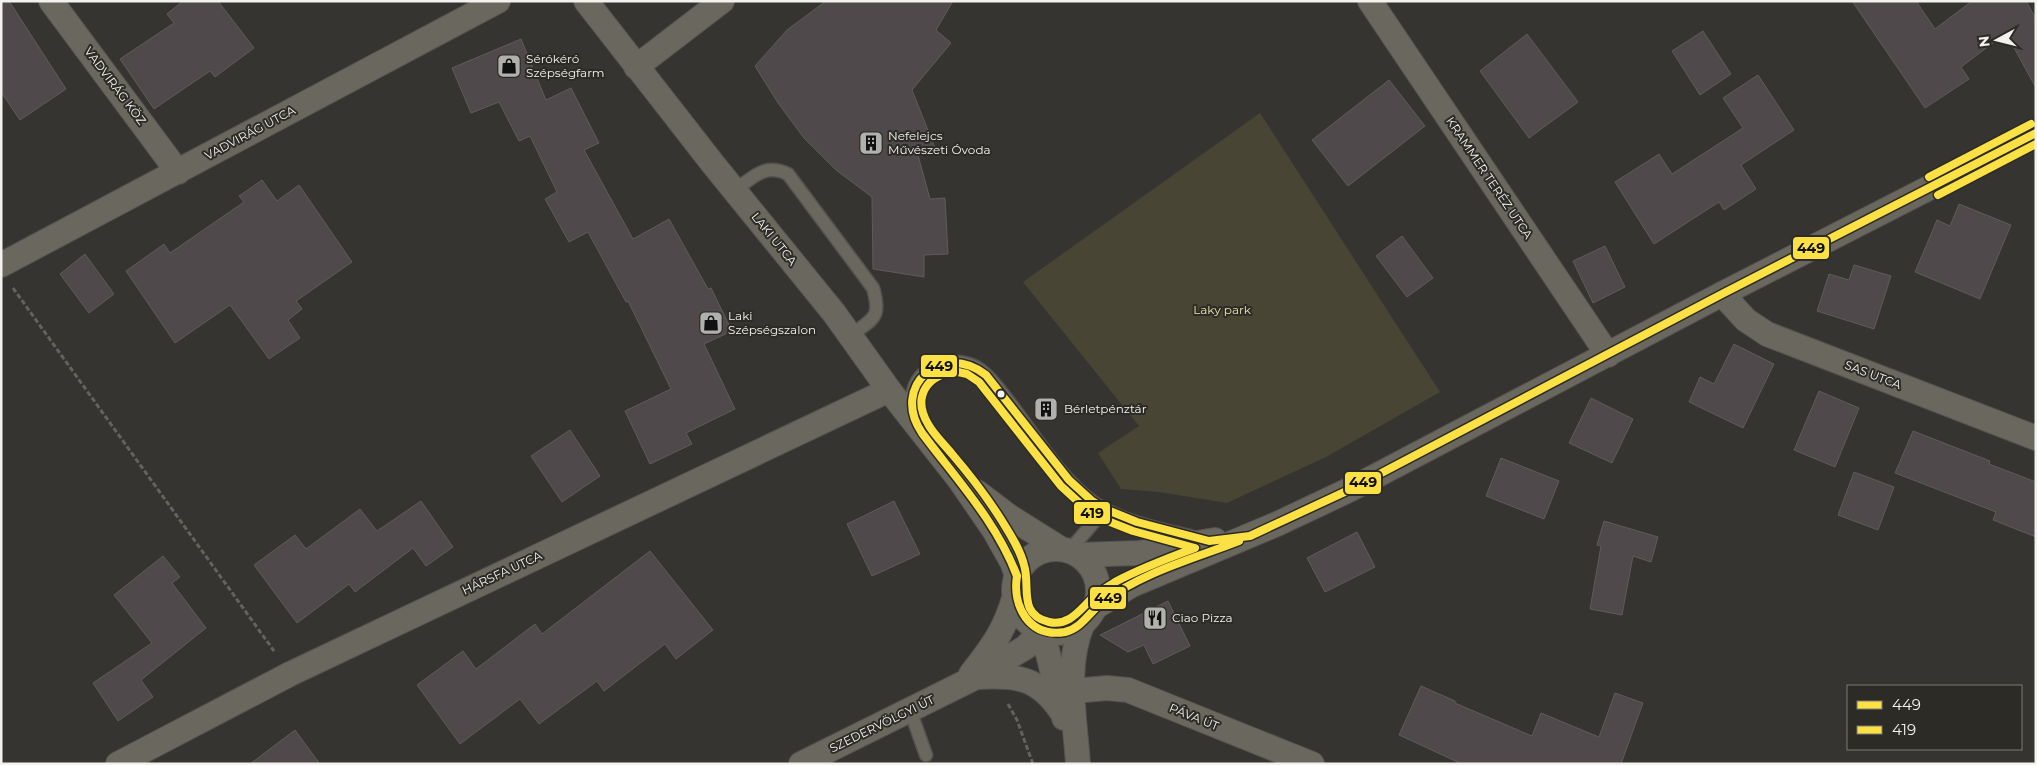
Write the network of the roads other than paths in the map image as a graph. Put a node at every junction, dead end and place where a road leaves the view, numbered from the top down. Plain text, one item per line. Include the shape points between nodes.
1 (52, 1) edge
2 (498, 1) edge
3 (586, 1) edge
4 (722, 1) edge
5 (1370, 1) edge
6 (636, 67) junction
7 (2036, 133) edge
8 (178, 172) junction
9 (735, 190) junction
10 (1, 265) edge
11 (1722, 294) junction
12 (850, 336) junction
13 (1608, 355) junction
14 (889, 390) junction
15 (919, 429) junction
16 (2036, 438) edge
17 (959, 479) junction
18 (1105, 509) junction
19 (1250, 536) junction
20 (1209, 541) junction
21 (1069, 552) junction
22 (1016, 586) junction
23 (1089, 615) junction
24 (1042, 630) junction
25 (970, 680) junction
26 (1073, 691) junction
27 (910, 710) junction
28 (1064, 716) junction
29 (926, 754) dead end
30 (118, 764) edge
31 (801, 764) edge
32 (1078, 764) edge
33 (1312, 764) edge

1 - 8 street, VADVIRÁG KÖZ
2 - 8 street, VADVIRÁG UTCA
3 - 6 street, LAKI UTCA
4 - 6 street
5 - 13 street, KRAMMER TERÉZ UTCA
6 - 9 street, LAKI UTCA
7 - 11 street
8 - 10 street, VADVIRÁG UTCA
9 - 12 street, LAKI UTCA
9 - 12 lane via 764,170 778,169 788,174 873,288 878,306 874,317
11 - 13 street
11 - 16 street, SAS UTCA via 1746,320 1767,334
12 - 14 street, LAKI UTCA
13 - 19 street via 1351,489
14 - 15 street, LAKI UTCA
14 - 30 street, HÁRSFA UTCA via 290,674
15 - 17 street, LAKI UTCA
15 - 18 lane via 912,403 916,382 922,374 954,362 976,367 999,389 1069,480
17 - 21 street, LAKI UTCA via 1010,517
17 - 22 street, LAKI UTCA via 1012,562
18 - 20 lane via 1137,522
18 - 21 lane
19 - 20 street
19 - 23 street via 1132,585
20 - 21 street via 1138,552
21 - 22 street via 1042,551 1031,557 1023,565
21 - 23 street via 1088,562 1094,573 1098,596
22 - 24 street via 1023,616
22 - 25 street, SZEDERVÖLGYI ÚT via 1001,632
23 - 24 street via 1074,629 1063,632
23 - 26 street via 1073,656
24 - 25 street, SZEDERVÖLGYI ÚT via 1026,647
24 - 28 street
25 - 27 street, SZEDERVÖLGYI ÚT
25 - 28 street, SZEDERVÖLGYI ÚT via 1011,676 1031,682 1047,694
26 - 32 street
26 - 33 street, PÁVA ÚT via 1128,690
27 - 29 lane
27 - 31 street, SZEDERVÖLGYI ÚT
28 - 32 street

